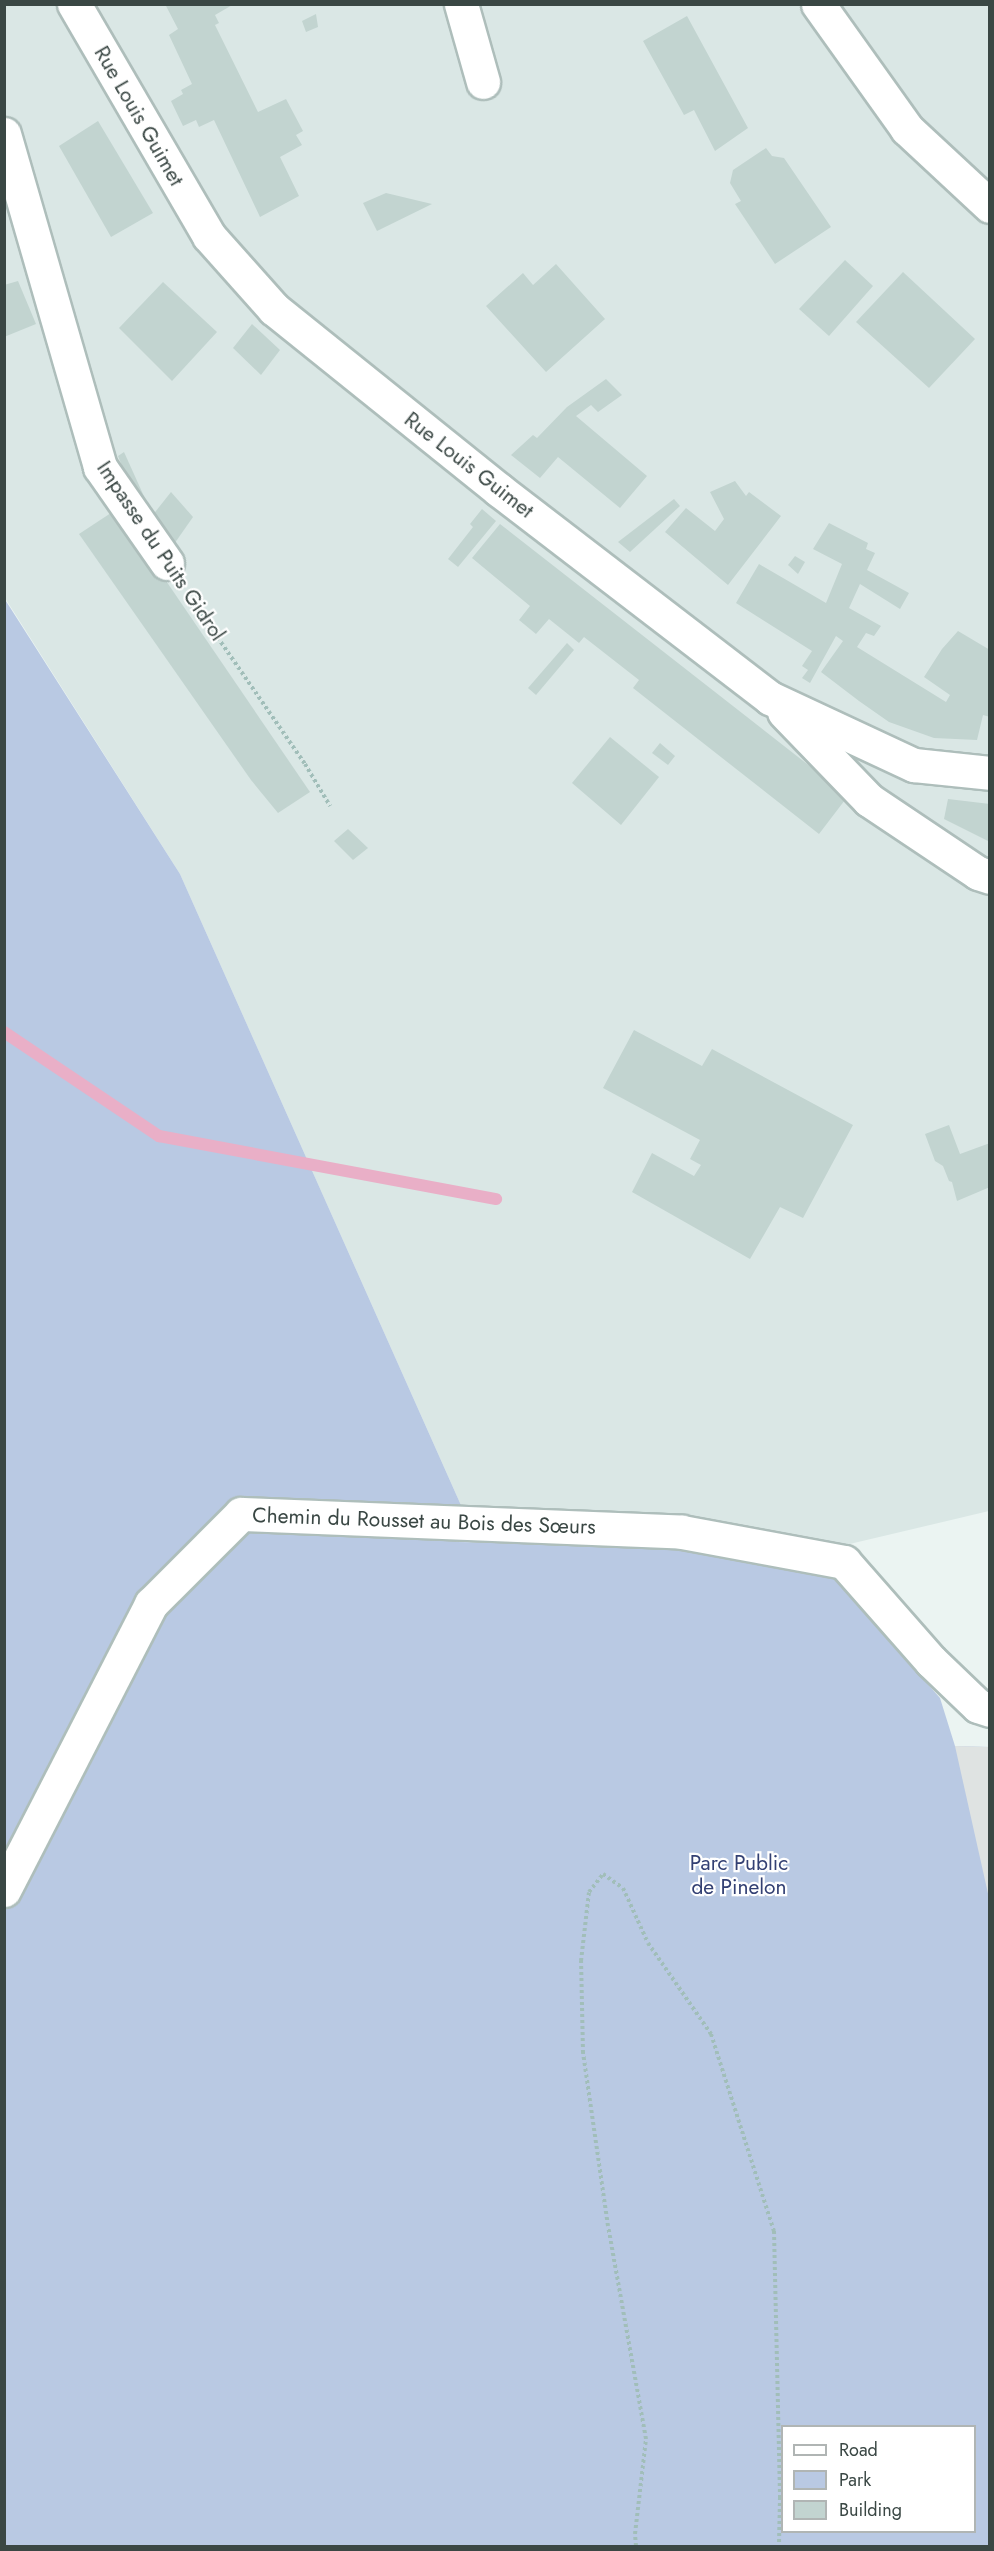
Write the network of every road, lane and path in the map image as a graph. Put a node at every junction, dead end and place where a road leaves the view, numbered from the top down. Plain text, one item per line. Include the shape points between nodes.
1 (74, 4) edge
2 (461, 4) edge
3 (818, 4) edge
4 (483, 82) dead end
5 (4, 134) edge
6 (990, 206) edge
7 (167, 563) joint
8 (770, 698) junction
9 (990, 772) edge
10 (330, 806) dead end
11 (990, 877) edge
12 (990, 1710) edge
13 (4, 1890) edge
14 (636, 2547) edge
15 (779, 2547) edge

1 - 8 street, Rue Louis Guimet via 209,236 273,309 499,490
2 - 4 street
3 - 6 street via 907,129
5 - 7 street, Impasse du Puits Gidrol via 100,467
7 - 10 path, Impasse du Puits Gidrol
8 - 9 street, Rue Louis Guimet via 914,765
8 - 11 street via 869,800 978,873
12 - 13 street, Chemin du Rousset au Bois des Sœurs via 978,1706 931,1661 844,1563 682,1532 241,1514 151,1604
14 - 15 path via 634,2534 646,2439 608,2226 584,2053 582,1949 589,1892 603,1874 623,1888 648,1943 711,2034 774,2231

